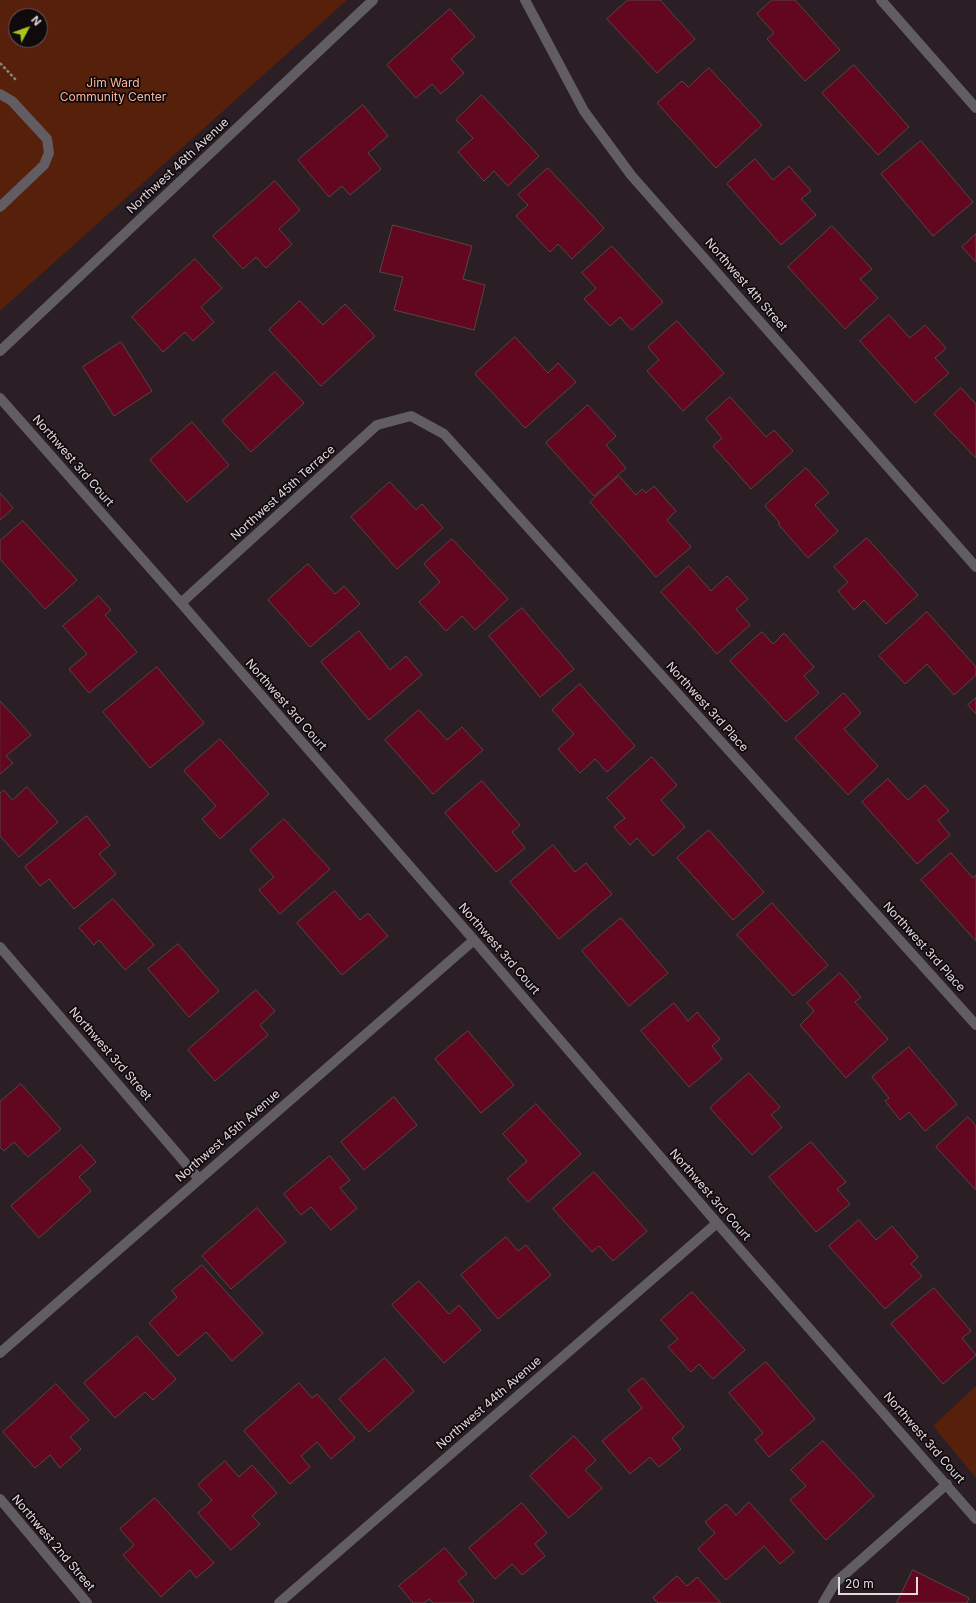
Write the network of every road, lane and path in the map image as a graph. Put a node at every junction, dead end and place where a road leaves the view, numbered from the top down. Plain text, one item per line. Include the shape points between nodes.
1 (373, 0) edge
2 (525, 0) edge
3 (881, 0) edge
4 (0, 94) edge
5 (976, 108) edge
6 (0, 207) edge
7 (0, 351) edge
8 (0, 398) edge
9 (411, 416) joint
10 (976, 567) edge
11 (181, 603) junction
12 (474, 940) junction
13 (0, 948) edge
14 (976, 1025) edge
15 (199, 1179) junction
16 (717, 1223) junction
17 (0, 1352) edge
18 (946, 1484) junction
19 (0, 1499) edge
20 (976, 1519) edge
21 (87, 1603) edge
22 (278, 1603) edge
23 (823, 1603) edge

1 - 7 street, Northwest 46th Avenue
2 - 10 street, Northwest 4th Street via 584,112 631,175
3 - 5 street
4 - 6 street via 12,101 47,139 49,154 44,165
8 - 11 street, Northwest 3rd Court
9 - 11 street, Northwest 45th Terrace via 377,425
9 - 14 street, Northwest 3rd Place via 444,434
11 - 12 street, Northwest 3rd Court
12 - 15 street, Northwest 45th Avenue
12 - 16 street, Northwest 3rd Court
13 - 15 street, Northwest 3rd Street
15 - 17 street, Northwest 45th Avenue
16 - 18 street, Northwest 3rd Court
16 - 22 street, Northwest 44th Avenue
18 - 20 street, Northwest 3rd Court
18 - 23 street via 836,1583
19 - 21 street, Northwest 2nd Street

